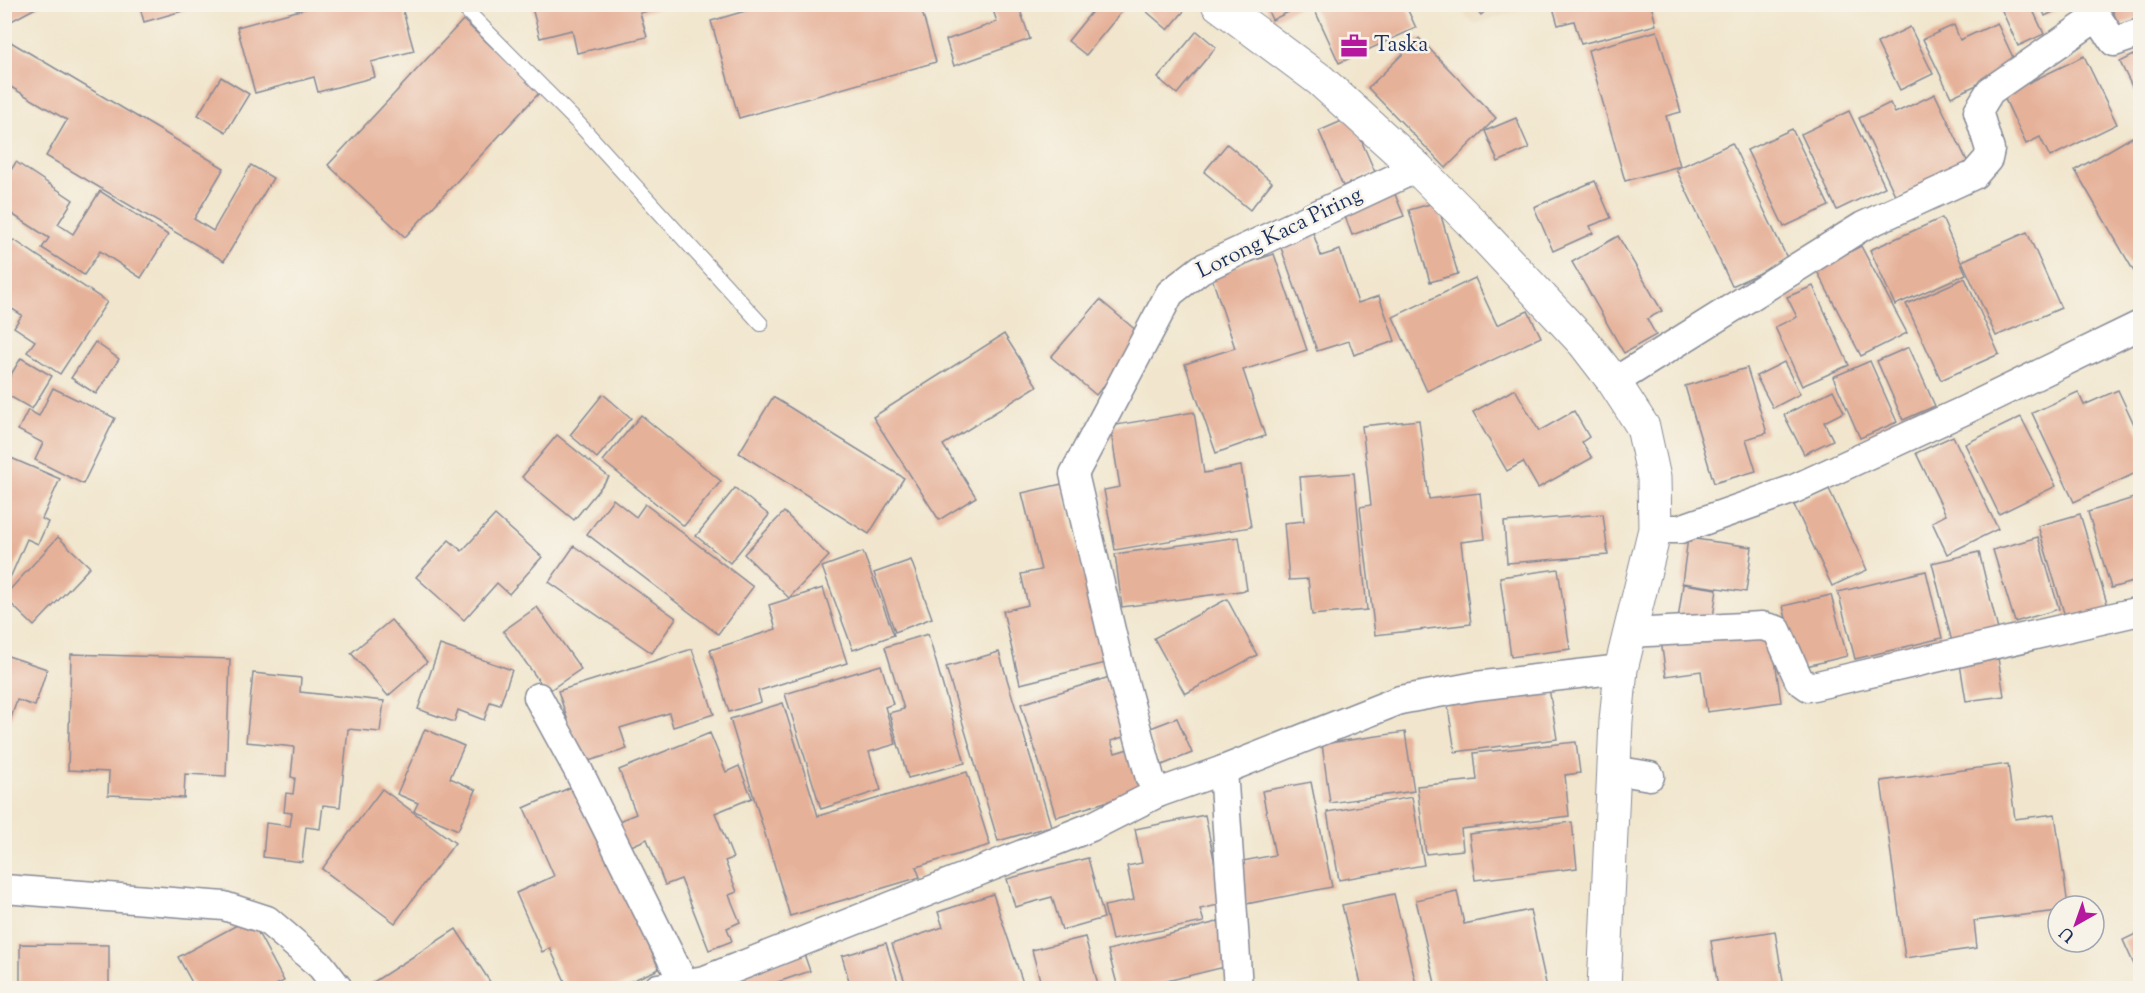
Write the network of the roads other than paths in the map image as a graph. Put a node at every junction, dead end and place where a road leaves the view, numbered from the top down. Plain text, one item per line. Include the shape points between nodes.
1 (460, 4) edge
2 (1218, 4) edge
3 (2140, 33) edge
4 (1417, 168) junction
5 (761, 324) dead end
6 (2140, 325) edge
7 (1614, 382) junction
8 (1655, 529) junction
9 (2140, 611) edge
10 (1630, 633) junction
11 (1621, 669) junction
12 (538, 697) dead end
13 (1223, 770) junction
14 (1614, 770) junction
15 (1650, 776) dead end
16 (1158, 793) junction
17 (4, 889) edge
18 (676, 987) edge
19 (338, 988) edge
20 (1238, 988) edge
21 (1604, 988) edge

1 - 5 lane via 579,124
2 - 4 street via 1320,80
3 - 7 street via 2114,42 2097,17 1990,91 1978,111 1990,150 1988,159 1974,175 1863,226
4 - 7 street via 1584,343
4 - 16 street, Lorong Kaca Piring via 1201,269 1170,293 1074,474 1118,660 1150,778
6 - 8 street via 1794,489 1680,530
7 - 8 street via 1643,427 1654,478
8 - 10 street
9 - 10 street via 1809,687 1799,680 1777,630 1762,626
10 - 11 street
11 - 13 street via 1476,686 1400,700
11 - 14 street
12 - 18 street via 578,770
13 - 16 street
13 - 20 street
14 - 15 street
14 - 21 street
16 - 18 street via 1091,827 715,976
17 - 19 street via 224,906 267,920 321,966

